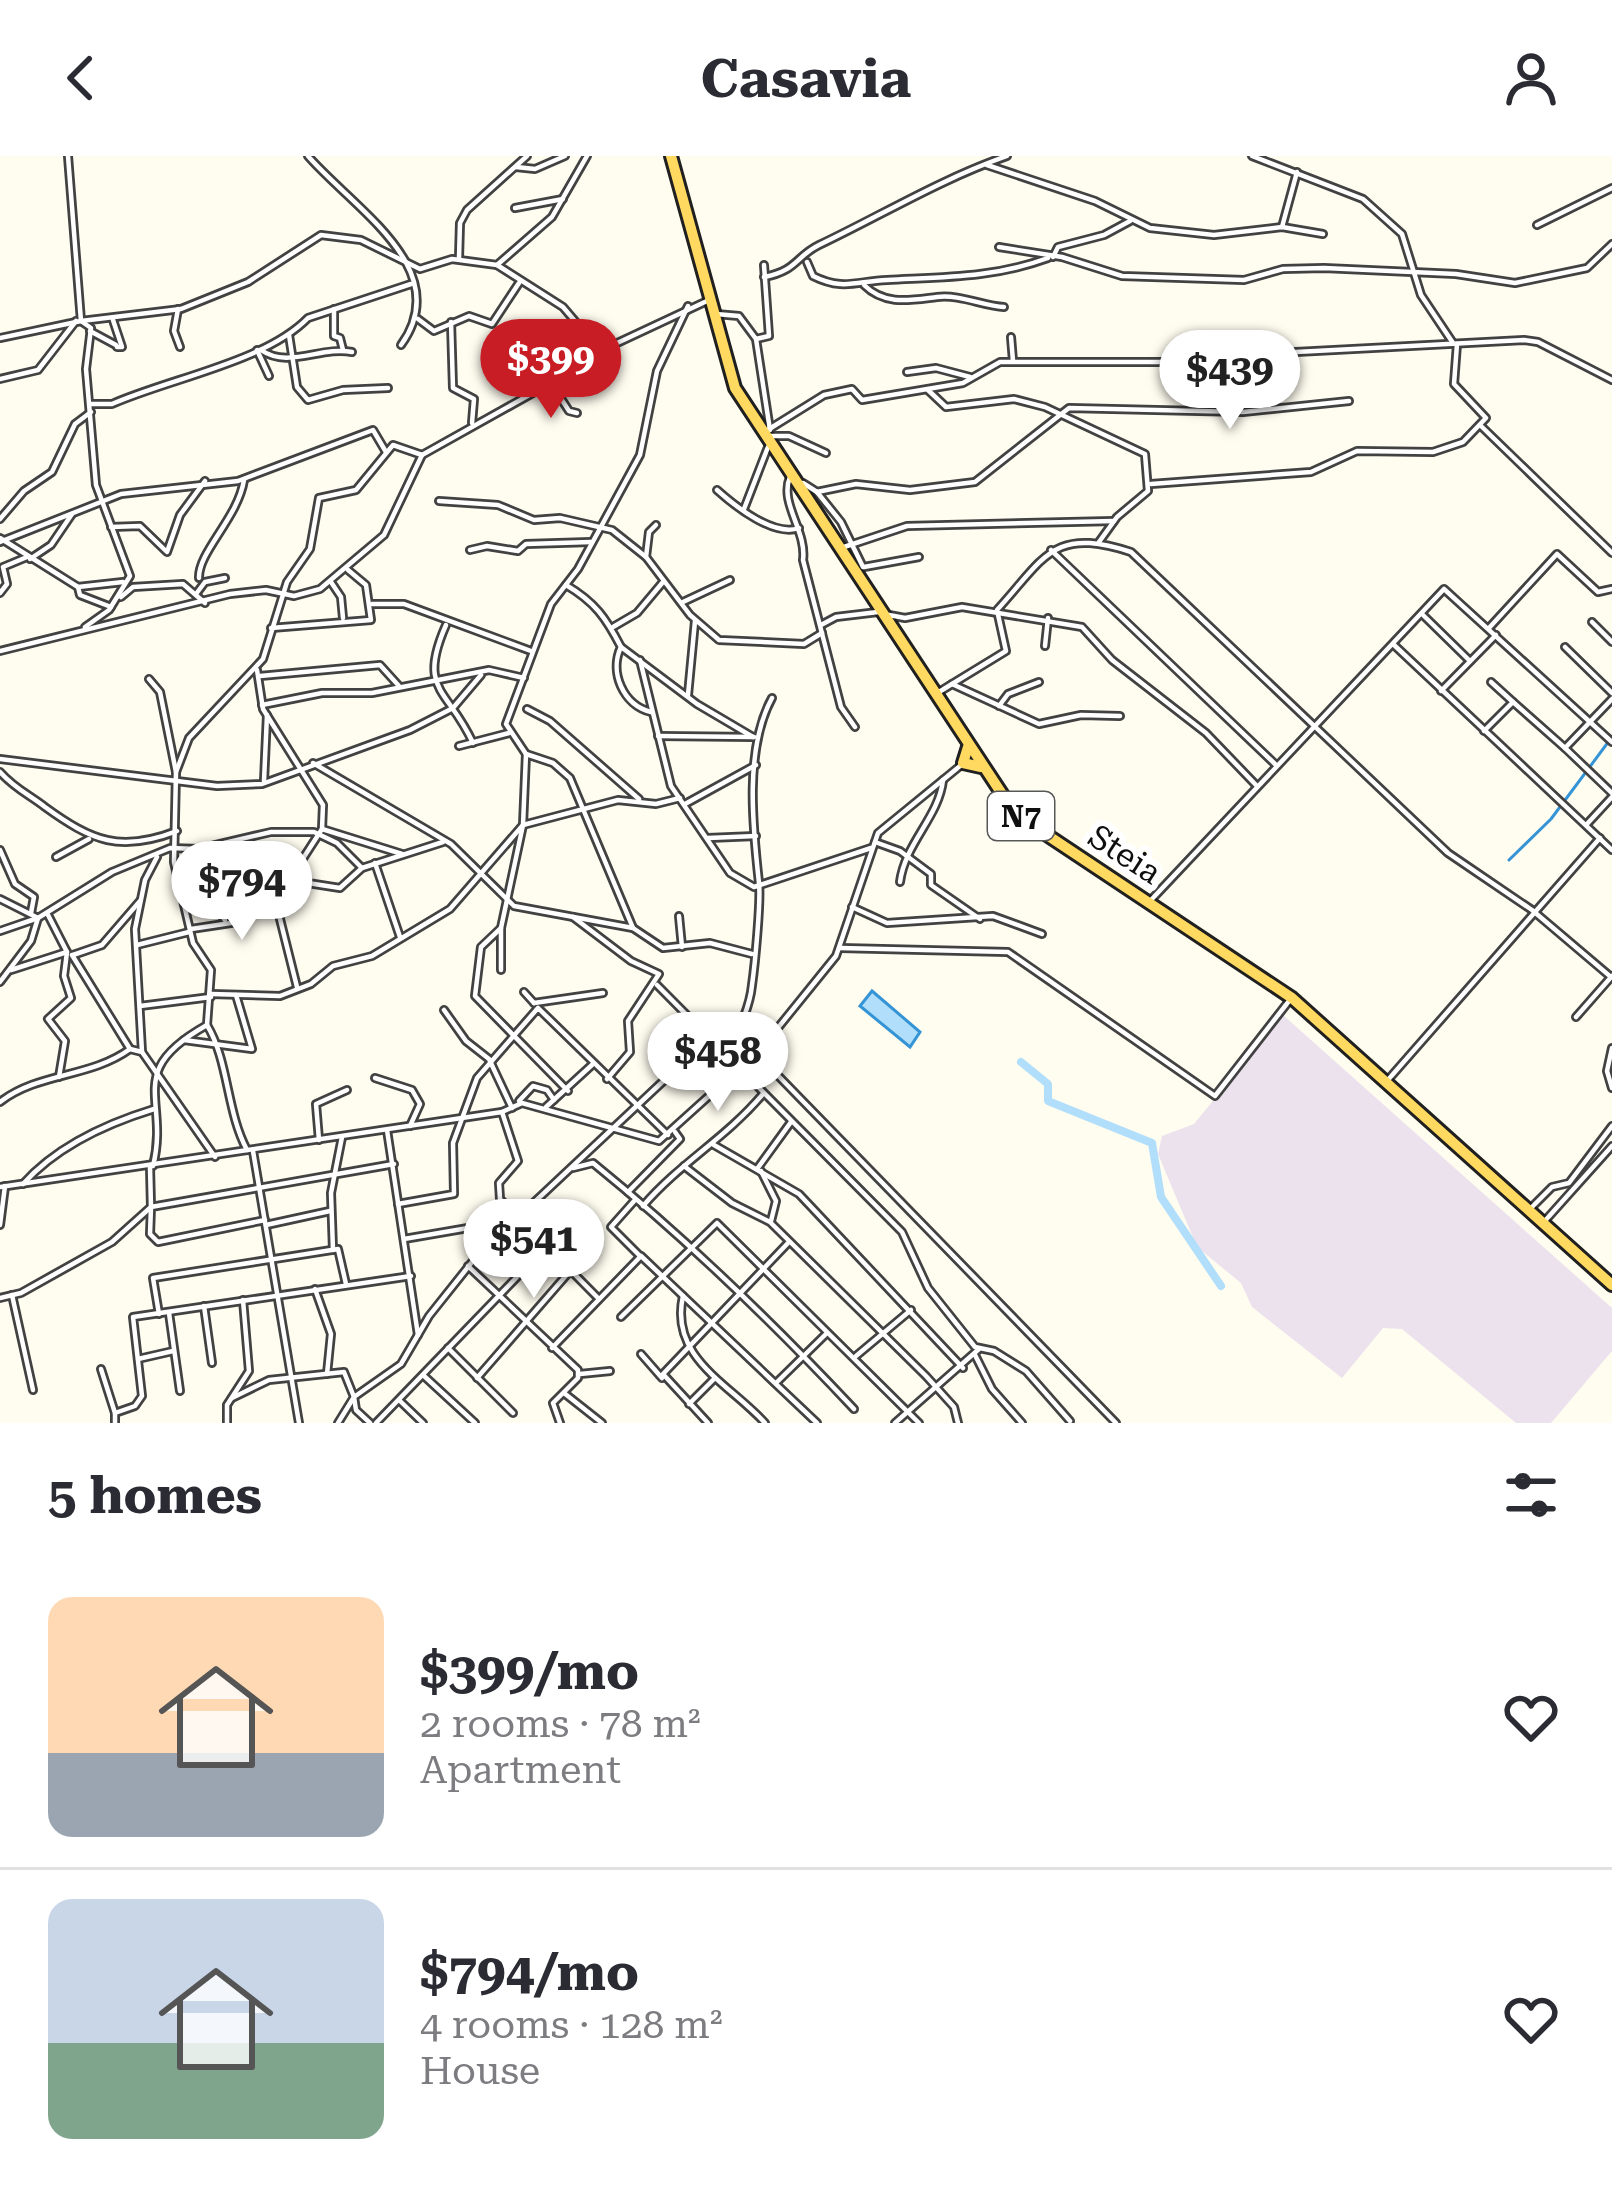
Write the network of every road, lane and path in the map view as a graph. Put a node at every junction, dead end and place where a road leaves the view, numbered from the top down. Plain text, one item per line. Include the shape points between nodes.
1 (68, 156) edge
2 (308, 156) edge
3 (527, 156) edge
4 (565, 156) edge
5 (587, 156) edge
6 (671, 156) edge
7 (1007, 156) edge
8 (1252, 156) edge
9 (987, 165) junction
10 (516, 167) junction
11 (1297, 172) junction
12 (1612, 188) edge
13 (563, 199) junction
14 (515, 208) dead end
15 (1130, 220) junction
16 (1537, 225) dead end
17 (1282, 227) junction
18 (1323, 234) dead end
19 (1612, 244) edge
20 (999, 247) dead end
21 (459, 258) junction
22 (1051, 258) junction
23 (806, 259) junction
24 (497, 265) junction
25 (764, 265) dead end
26 (413, 266) junction
27 (1415, 271) junction
28 (764, 277) junction
29 (519, 283) junction
30 (411, 284) junction
31 (864, 285) junction
32 (707, 301) junction
33 (688, 306) junction
34 (1004, 307) dead end
35 (178, 309) junction
36 (334, 309) junction
37 (711, 315) junction
38 (112, 318) junction
39 (418, 318) junction
40 (79, 321) junction
41 (451, 322) junction
42 (90, 331) junction
43 (290, 335) junction
44 (1011, 337) dead end
45 (0, 338) edge
46 (756, 339) junction
47 (1455, 344) junction
48 (400, 345) dead end
49 (180, 347) dead end
50 (259, 350) junction
51 (343, 350) junction
52 (352, 352) dead end
53 (586, 357) junction
54 (294, 358) junction
55 (1013, 362) junction
56 (907, 373) dead end
57 (269, 376) dead end
58 (970, 377) junction
59 (0, 379) edge
60 (1612, 380) edge
61 (551, 383) junction
62 (388, 388) dead end
63 (928, 389) junction
64 (1348, 401) dead end
65 (91, 408) junction
66 (577, 413) dead end
67 (1058, 415) junction
68 (472, 423) junction
69 (795, 423) junction
70 (1481, 426) junction
71 (768, 435) junction
72 (789, 436) junction
73 (386, 452) junction
74 (826, 453) dead end
75 (422, 455) junction
76 (790, 474) junction
77 (245, 478) junction
78 (205, 481) junction
79 (1151, 484) junction
80 (717, 490) dead end
81 (818, 492) junction
82 (439, 501) dead end
83 (103, 502) junction
84 (744, 509) junction
85 (73, 514) junction
86 (0, 519) edge
87 (1114, 520) junction
88 (656, 525) dead end
89 (601, 526) junction
90 (110, 527) junction
91 (800, 528) junction
92 (1, 540) edge
93 (591, 542) junction
94 (1099, 542) junction
95 (845, 546) junction
96 (470, 550) dead end
97 (1052, 550) junction
98 (1612, 553) edge
99 (646, 557) junction
100 (920, 557) dead end
101 (28, 558) junction
102 (346, 568) junction
103 (858, 569) junction
104 (225, 578) dead end
105 (730, 580) dead end
106 (200, 581) junction
107 (123, 582) junction
108 (331, 582) junction
109 (663, 582) junction
110 (186, 585) junction
111 (566, 585) junction
112 (78, 587) junction
113 (1612, 589) edge
114 (0, 593) edge
115 (196, 594) junction
116 (283, 594) junction
117 (118, 597) junction
118 (682, 602) junction
119 (205, 603) junction
120 (372, 604) junction
121 (111, 608) junction
122 (881, 613) junction
123 (997, 613) junction
124 (1421, 613) junction
125 (343, 618) junction
126 (1048, 618) junction
127 (695, 621) junction
128 (1592, 622) dead end
129 (447, 623) junction
130 (613, 627) junction
131 (83, 628) junction
132 (272, 628) junction
133 (1490, 628) junction
134 (822, 629) junction
135 (1496, 634) junction
136 (1612, 642) edge
137 (1392, 643) junction
138 (1046, 646) dead end
139 (621, 647) junction
140 (1565, 647) dead end
141 (0, 651) edge
142 (531, 651) junction
143 (640, 660) junction
144 (1470, 661) junction
145 (258, 673) junction
146 (482, 675) junction
147 (524, 678) junction
148 (149, 679) dead end
149 (434, 680) junction
150 (1040, 682) dead end
151 (1491, 682) dead end
152 (952, 684) junction
153 (399, 686) junction
154 (1441, 691) junction
155 (688, 695) junction
156 (934, 695) junction
157 (1612, 696) edge
158 (772, 698) dead end
159 (1513, 702) junction
160 (262, 705) junction
161 (999, 706) junction
162 (453, 708) junction
163 (527, 709) dead end
164 (651, 712) junction
165 (267, 715) junction
166 (1120, 716) dead end
167 (1590, 722) junction
168 (1312, 724) junction
169 (855, 727) dead end
170 (1484, 731) junction
171 (509, 733) junction
172 (658, 736) junction
173 (755, 737) junction
174 (1612, 742) edge
175 (473, 743) junction
176 (459, 746) dead end
177 (1565, 748) junction
178 (526, 754) junction
179 (972, 758) junction
180 (0, 759) edge
181 (313, 763) junction
182 (1275, 764) junction
183 (756, 765) junction
184 (301, 767) junction
185 (0, 772) edge
186 (175, 774) junction
187 (943, 780) junction
188 (264, 783) junction
189 (1256, 785) junction
190 (1612, 795) edge
191 (640, 800) junction
192 (682, 801) junction
193 (586, 806) junction
194 (523, 825) junction
195 (1586, 825) junction
196 (178, 831) junction
197 (321, 832) junction
198 (756, 836) junction
199 (708, 838) junction
200 (1600, 838) junction
201 (89, 839) junction
202 (445, 840) junction
203 (872, 845) junction
204 (175, 848) junction
205 (0, 850) edge
206 (1612, 850) edge
207 (402, 854) junction
208 (904, 854) junction
209 (56, 857) dead end
210 (157, 857) junction
211 (375, 862) junction
212 (362, 868) junction
213 (483, 874) junction
214 (270, 875) junction
215 (296, 877) junction
216 (900, 882) dead end
217 (760, 886) junction
218 (206, 896) junction
219 (276, 898) junction
220 (0, 899) edge
221 (140, 901) junction
222 (185, 901) junction
223 (506, 901) junction
224 (1150, 902) junction
225 (852, 907) junction
226 (1532, 910) junction
227 (47, 913) junction
228 (573, 916) junction
229 (680, 916) dead end
230 (35, 917) junction
231 (980, 919) junction
232 (226, 920) junction
233 (119, 922) junction
234 (500, 928) junction
235 (633, 928) junction
236 (191, 930) junction
237 (0, 931) edge
238 (135, 933) junction
239 (1042, 934) dead end
240 (400, 937) junction
241 (137, 945) junction
242 (682, 947) junction
243 (840, 947) junction
244 (752, 954) junction
245 (69, 955) junction
246 (11, 970) junction
247 (501, 970) dead end
248 (1612, 976) edge
249 (0, 982) edge
250 (656, 985) junction
251 (88, 987) junction
252 (298, 990) junction
253 (524, 992) dead end
254 (236, 993) junction
255 (603, 993) dead end
256 (211, 996) junction
257 (71, 998) junction
258 (1292, 998) junction
259 (536, 1005) junction
260 (140, 1006) junction
261 (444, 1010) dead end
262 (1576, 1017) dead end
263 (207, 1025) junction
264 (512, 1035) junction
265 (184, 1040) junction
266 (707, 1040) junction
267 (218, 1044) junction
268 (1612, 1048) edge
269 (130, 1049) junction
270 (142, 1052) junction
271 (758, 1055) junction
272 (489, 1059) junction
273 (593, 1064) junction
274 (740, 1068) junction
275 (154, 1073) junction
276 (58, 1077) junction
277 (375, 1078) dead end
278 (607, 1078) junction
279 (1387, 1081) junction
280 (1612, 1088) edge
281 (347, 1090) dead end
282 (568, 1091) junction
283 (764, 1093) junction
284 (554, 1100) junction
285 (0, 1102) edge
286 (514, 1106) junction
287 (635, 1106) junction
288 (154, 1108) junction
289 (546, 1108) junction
290 (419, 1109) junction
291 (502, 1112) junction
292 (461, 1118) junction
293 (791, 1122) junction
294 (430, 1123) junction
295 (410, 1126) junction
296 (1612, 1126) edge
297 (387, 1130) junction
298 (616, 1131) junction
299 (671, 1133) junction
300 (342, 1136) junction
301 (319, 1140) junction
302 (714, 1145) junction
303 (1612, 1146) edge
304 (250, 1151) junction
305 (215, 1157) junction
306 (394, 1164) junction
307 (152, 1166) junction
308 (684, 1166) junction
309 (573, 1168) junction
310 (759, 1170) junction
311 (335, 1174) junction
312 (22, 1184) junction
313 (2, 1186) edge
314 (260, 1187) junction
315 (628, 1192) junction
316 (635, 1200) junction
317 (398, 1204) junction
318 (643, 1206) junction
319 (151, 1207) junction
320 (1529, 1210) junction
321 (330, 1211) junction
322 (518, 1217) junction
323 (770, 1222) junction
324 (1544, 1222) junction
325 (266, 1223) junction
326 (0, 1225) edge
327 (468, 1228) dead end
328 (404, 1239) junction
329 (788, 1243) junction
330 (546, 1247) junction
331 (688, 1248) junction
332 (333, 1250) junction
333 (640, 1256) junction
334 (271, 1258) junction
335 (468, 1266) junction
336 (763, 1269) junction
337 (570, 1271) junction
338 (662, 1275) junction
339 (411, 1276) junction
340 (346, 1284) junction
341 (1612, 1285) edge
342 (315, 1289) junction
343 (12, 1295) junction
344 (277, 1295) junction
345 (498, 1295) junction
346 (738, 1295) junction
347 (683, 1296) junction
348 (0, 1298) edge
349 (598, 1298) junction
350 (243, 1300) junction
351 (204, 1306) junction
352 (911, 1310) junction
353 (169, 1312) junction
354 (159, 1315) junction
355 (621, 1317) dead end
356 (526, 1322) junction
357 (711, 1322) junction
358 (827, 1332) junction
359 (883, 1334) junction
360 (418, 1335) junction
361 (448, 1348) junction
362 (552, 1348) junction
363 (174, 1351) junction
364 (689, 1351) junction
365 (977, 1352) junction
366 (641, 1354) dead end
367 (801, 1356) junction
368 (854, 1358) junction
369 (138, 1359) junction
370 (212, 1363) dead end
371 (963, 1368) junction
372 (101, 1369) dead end
373 (610, 1371) dead end
374 (327, 1374) junction
375 (580, 1374) junction
376 (423, 1375) junction
377 (716, 1377) junction
378 (292, 1378) junction
379 (477, 1378) junction
380 (662, 1378) junction
381 (776, 1383) junction
382 (936, 1387) junction
383 (33, 1390) dead end
384 (180, 1391) dead end
385 (563, 1393) junction
386 (354, 1396) junction
387 (232, 1399) junction
388 (399, 1400) junction
389 (689, 1404) junction
390 (854, 1409) dead end
391 (908, 1411) junction
392 (513, 1413) dead end
393 (114, 1420) edge
394 (1070, 1421) edge
395 (959, 1422) edge
396 (227, 1423) edge
397 (299, 1423) edge
398 (338, 1423) edge
399 (373, 1423) edge
400 (423, 1423) edge
401 (475, 1423) edge
402 (560, 1423) edge
403 (602, 1423) edge
404 (708, 1423) edge
405 (765, 1423) edge
406 (817, 1423) edge
407 (895, 1423) edge
408 (919, 1423) edge
409 (1022, 1423) edge
410 (1116, 1423) edge

1 - 40 street
2 - 26 street
3 - 10 street
4 - 10 street via 535,169
5 - 13 street
6 - 32 main road, Steia / N7
7 - 9 street
8 - 11 street
9 - 15 street
9 - 23 street via 905,198 876,221 815,246
10 - 21 street via 467,210
11 - 17 street
11 - 27 street via 1367,202 1405,236
12 - 16 street
13 - 14 street
13 - 24 street
15 - 17 street via 1214,235
15 - 22 street via 1058,247
17 - 18 street
19 - 27 street via 1587,268 1515,283
20 - 22 street
21 - 24 street
21 - 26 street
22 - 27 street via 1122,277
22 - 31 street via 968,280
23 - 28 street
23 - 31 street via 812,275 829,284
24 - 29 street
25 - 28 street
26 - 30 street
26 - 35 street via 361,240 321,235 248,282
27 - 47 street via 1424,301
28 - 46 street via 769,336
29 - 41 street via 494,323 472,316
29 - 53 street via 563,307 580,328
30 - 36 street
30 - 39 street
31 - 34 street via 893,300 941,297
32 - 33 street
32 - 37 main road, Steia / N7
33 - 53 street
33 - 89 street via 655,376 640,455
35 - 38 street
35 - 49 street
36 - 43 street
36 - 51 street
37 - 46 street via 739,316
37 - 71 main road, Steia / N7 via 728,373
38 - 40 street
38 - 42 street via 121,349
39 - 41 street via 434,331
39 - 48 street
40 - 42 street
40 - 45 street
40 - 59 street via 38,370
41 - 68 street via 453,388 474,399
42 - 65 street
43 - 50 street
43 - 54 street
44 - 55 street
46 - 71 street
47 - 55 street via 1224,362
47 - 60 street via 1531,340
47 - 70 street via 1454,384 1480,405
50 - 54 street
50 - 57 street
50 - 65 street
51 - 52 street
51 - 54 street
53 - 61 street
54 - 62 street via 297,387 308,400
55 - 58 street
56 - 58 street via 936,368
58 - 63 street
61 - 66 street
61 - 68 street
63 - 67 street via 946,407 1008,398
63 - 69 street via 862,400 850,389 824,395
64 - 67 street via 1244,412 1090,405
65 - 83 street
65 - 86 street via 52,472
67 - 79 street via 1145,454
67 - 81 street via 975,482
68 - 75 street
69 - 71 street
69 - 72 street
70 - 79 street via 1433,452 1357,451 1311,472
70 - 98 street
71 - 72 street
71 - 76 main road, Steia / N7
71 - 84 street
72 - 74 street
73 - 75 street via 395,446
73 - 77 street via 373,430
73 - 116 street via 356,490 319,498 310,549
75 - 102 street via 384,535
76 - 81 street
76 - 91 street via 785,492
76 - 95 main road, Steia / N7
77 - 78 street
77 - 106 street via 240,505 206,551
78 - 83 street
78 - 90 street via 166,552 140,526
79 - 87 street
80 - 84 street
81 - 95 street
82 - 89 street
83 - 85 street
83 - 90 street
84 - 91 street via 785,531
85 - 92 street
85 - 101 street via 53,543
87 - 94 street
87 - 95 street via 907,526
88 - 99 street
89 - 93 street
89 - 99 street
90 - 107 street via 130,574
91 - 134 street
92 - 101 street
93 - 96 street
93 - 111 street
94 - 97 street
94 - 168 street via 1143,561
95 - 103 main road, Steia / N7
97 - 123 street
97 - 182 street
99 - 109 street
100 - 103 street
101 - 112 street
101 - 114 street via 3,566 8,584
102 - 108 street
102 - 120 street via 366,585
103 - 122 main road, Steia / N7
104 - 106 street
105 - 118 street
106 - 110 street
106 - 115 street
107 - 112 street
107 - 117 street
108 - 116 street
108 - 125 street
109 - 118 street
109 - 130 street
110 - 115 street
110 - 117 street via 133,587
111 - 130 street
111 - 142 street
112 - 121 street
113 - 133 street via 1598,592 1557,554
115 - 119 street
116 - 119 street via 265,590
116 - 132 street
117 - 121 street
118 - 127 street
119 - 131 street
120 - 125 street via 371,620
120 - 129 street via 404,604
121 - 131 street
122 - 123 street
122 - 134 street via 861,611
122 - 156 main road, Steia / N7
123 - 126 street
123 - 152 street via 1007,650
124 - 133 street via 1446,589
124 - 137 street
124 - 144 street
125 - 132 street
126 - 138 street
126 - 189 street via 1082,628
127 - 134 street via 719,640 803,644
127 - 155 street
128 - 136 street
129 - 142 street
129 - 149 street via 432,658
130 - 139 street
131 - 141 street
132 - 145 street
133 - 135 street
134 - 169 street via 841,707
135 - 144 street
135 - 167 street
137 - 154 street
137 - 168 street
139 - 143 street
139 - 164 street via 614,665 623,691
140 - 157 street
142 - 147 street
143 - 155 street
143 - 164 street
144 - 154 street
145 - 153 street via 380,664
145 - 160 street
145 - 186 street via 189,738
146 - 147 street
146 - 149 street
146 - 162 street
147 - 171 street
148 - 186 street via 160,692
149 - 153 street
149 - 162 street
150 - 161 street
151 - 159 street
152 - 156 street
152 - 161 street
153 - 160 street
154 - 170 street
155 - 173 street
156 - 179 main road, Steia / N7
157 - 167 street
158 - 173 street
159 - 170 street
159 - 177 street
160 - 165 street
161 - 166 street via 1040,724
162 - 175 street
162 - 181 street
163 - 191 street
164 - 172 street
165 - 184 street
165 - 188 street
167 - 174 street
167 - 177 street
168 - 182 street
168 - 226 street via 1448,854
170 - 195 street
171 - 175 street
171 - 178 street
172 - 173 street
172 - 192 street
173 - 183 street
175 - 176 street
177 - 190 street
178 - 193 street via 564,772
178 - 194 street
179 - 187 street
179 - 224 main road, Steia / N7 via 1032,825
180 - 186 street via 109,775
181 - 184 street
181 - 202 street
182 - 189 street
183 - 192 street
183 - 198 street
184 - 188 street
184 - 197 street via 322,802
185 - 201 street
186 - 188 street via 220,786
186 - 196 street
187 - 203 street
187 - 208 street
189 - 224 street
190 - 195 street
191 - 192 street
191 - 193 street
192 - 199 street
193 - 194 street
193 - 235 street
194 - 213 street
194 - 223 street
195 - 200 street
196 - 201 street via 141,843
196 - 204 street
197 - 204 street
197 - 207 street
197 - 212 street
197 - 215 street
198 - 199 street
198 - 217 street
199 - 217 street via 733,876
200 - 206 street
200 - 226 street
201 - 209 street
202 - 207 street
202 - 213 street
203 - 208 street
203 - 217 street
203 - 225 street
204 - 210 street
204 - 222 street
205 - 230 street via 15,884 34,897
207 - 211 street
208 - 216 street
208 - 231 street
210 - 221 street
210 - 227 street via 112,872
211 - 212 street
211 - 240 street
212 - 215 street via 340,888
213 - 223 street
213 - 240 street via 450,909
214 - 215 street
214 - 218 street
214 - 219 street
215 - 219 street
217 - 244 street
218 - 222 street
218 - 232 street
219 - 232 street via 244,920
219 - 252 street
220 - 230 street
221 - 233 street
221 - 238 street
222 - 236 street
223 - 228 street
223 - 234 street
224 - 258 main road, Steia / N7
225 - 231 street via 887,923
225 - 243 street
226 - 248 street
226 - 279 street
227 - 230 street
227 - 245 street
228 - 235 street
228 - 250 street via 659,974
229 - 242 street
230 - 237 street
230 - 246 street
231 - 239 street
232 - 236 street
233 - 238 street
233 - 245 street via 102,945
234 - 247 street
234 - 264 street via 481,946 475,996
235 - 242 street via 657,946
236 - 241 street
236 - 256 street via 211,970
238 - 241 street
240 - 252 street
241 - 260 street
242 - 244 street via 710,943
243 - 258 street via 1008,952 1215,1096
243 - 271 street
244 - 274 street via 752,993 735,1032
245 - 246 street
245 - 251 street
245 - 257 street
246 - 249 street
248 - 262 street
250 - 266 street
250 - 278 street via 628,1022 630,1052
251 - 257 street
251 - 269 street
252 - 254 street via 263,998
253 - 259 street
254 - 256 street
254 - 267 street via 253,1048
255 - 259 street
256 - 260 street
256 - 263 street
257 - 276 street via 48,1019 65,1041
258 - 279 main road, Steia / N7
259 - 264 street
259 - 273 street
260 - 270 street
261 - 272 street
263 - 265 street
263 - 267 street
264 - 272 street
264 - 282 street
265 - 267 street
265 - 275 street
266 - 274 street
266 - 287 street
267 - 304 street via 228,1102
268 - 280 street
269 - 270 street
269 - 276 street
270 - 275 street
271 - 274 street
271 - 410 street
272 - 286 street
272 - 292 street
273 - 278 street
273 - 282 street
274 - 283 street
274 - 299 street
275 - 288 street
275 - 305 street
276 - 285 street via 30,1081
277 - 290 street via 408,1087
278 - 287 street
279 - 320 main road, Steia / N7
281 - 301 street via 316,1104
282 - 284 street
283 - 293 street
283 - 302 street
284 - 286 street via 532,1086
284 - 289 street
286 - 289 street
286 - 291 street
287 - 298 street
287 - 299 street
288 - 307 street via 160,1141
288 - 312 street via 50,1155
289 - 298 street
290 - 294 street
290 - 295 street
291 - 292 street
291 - 322 street via 518,1161 497,1193
292 - 294 street
292 - 317 street via 454,1194
293 - 310 street
293 - 365 street via 902,1232 928,1288
294 - 295 street
295 - 297 street
296 - 320 street via 1569,1183 1552,1187
297 - 300 street
297 - 306 street
298 - 299 street via 651,1142
298 - 309 street
299 - 315 street via 680,1139
300 - 301 street
300 - 311 street
301 - 304 street
302 - 308 street
302 - 310 street
303 - 324 street
304 - 305 street
304 - 314 street
305 - 307 street
306 - 311 street
306 - 317 street
307 - 312 street
307 - 319 street
308 - 318 street
308 - 323 street
309 - 315 street via 595,1164
309 - 322 street
310 - 323 street via 776,1201
310 - 352 street via 818,1211
311 - 314 street
311 - 321 street
312 - 313 street
313 - 326 street
314 - 319 street
314 - 325 street
315 - 316 street
316 - 318 street
316 - 333 street via 611,1227
317 - 328 street
318 - 331 street
319 - 325 street via 155,1242
319 - 343 street via 112,1242
320 - 324 main road, Steia / N7
321 - 325 street
321 - 332 street
322 - 330 street
322 - 335 street
323 - 329 street
324 - 341 main road, Steia / N7
325 - 334 street
327 - 328 street
328 - 339 street
329 - 336 street
329 - 359 street
330 - 337 street
330 - 345 street
331 - 336 street via 717,1223
331 - 338 street
331 - 346 street
332 - 334 street
332 - 340 street via 341,1252
333 - 338 street
333 - 349 street
334 - 344 street
334 - 354 street via 153,1278
335 - 345 street
335 - 360 street
336 - 346 street
336 - 358 street
337 - 349 street
337 - 356 street
338 - 347 street
338 - 355 street
339 - 340 street
339 - 360 street
340 - 342 street
342 - 344 street
342 - 374 street via 331,1334
343 - 348 street
343 - 383 street
344 - 350 street
344 - 378 street
345 - 356 street
345 - 361 street
346 - 357 street
346 - 367 street
347 - 357 street
347 - 364 street via 678,1319
349 - 362 street
350 - 351 street
350 - 387 street via 249,1371
351 - 353 street
351 - 370 street
352 - 359 street
352 - 371 street
353 - 354 street
353 - 363 street
354 - 369 street via 132,1318
356 - 362 street
356 - 379 street
357 - 364 street
357 - 381 street
358 - 367 street
358 - 368 street
359 - 368 street
359 - 382 street
360 - 386 street via 401,1364
361 - 376 street
361 - 379 street
362 - 375 street
363 - 369 street
363 - 384 street
364 - 377 street
364 - 380 street
365 - 371 street
365 - 394 street via 994,1351 1026,1371
365 - 409 street via 992,1390
366 - 380 street
367 - 381 street
367 - 390 street
368 - 391 street
369 - 393 street via 141,1399
371 - 382 street
372 - 393 street
373 - 375 street
374 - 378 street
374 - 386 street via 344,1372
375 - 385 street
376 - 388 street
376 - 401 street
377 - 389 street
377 - 405 street
378 - 387 street via 268,1380
378 - 397 street
379 - 392 street
380 - 389 street
381 - 406 street
382 - 391 street
382 - 395 street
385 - 402 street via 552,1407
385 - 403 street
386 - 398 street
386 - 399 street via 356,1410
387 - 396 street
388 - 399 street
388 - 400 street
389 - 404 street
391 - 407 street
391 - 408 street

